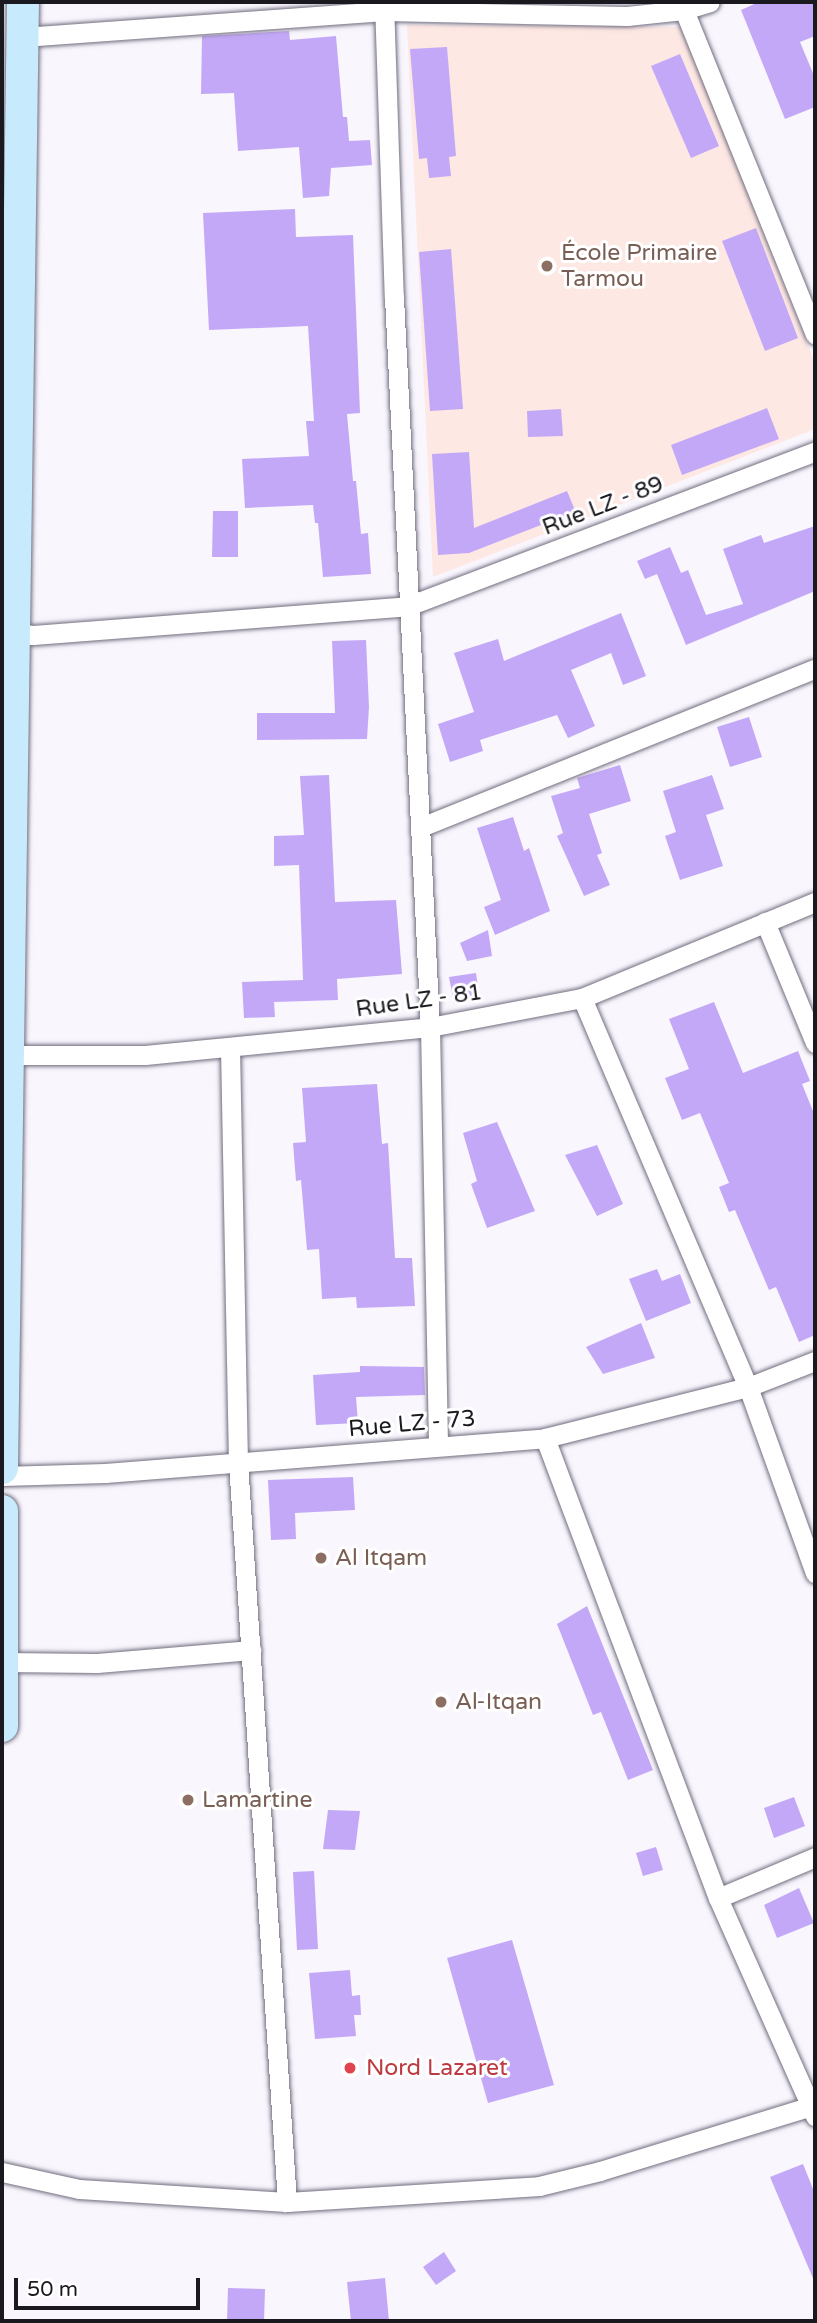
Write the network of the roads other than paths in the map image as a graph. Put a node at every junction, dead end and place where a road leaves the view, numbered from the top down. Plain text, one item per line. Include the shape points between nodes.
1 (23, 2) edge
2 (710, 2) edge
3 (385, 7) edge
4 (580, 9) edge
5 (684, 10) junction
6 (23, 37) junction
7 (815, 335) edge
8 (815, 451) edge
9 (408, 607) junction
10 (14, 633) junction
11 (815, 670) edge
12 (421, 827) junction
13 (815, 902) edge
14 (765, 922) junction
15 (582, 998) junction
16 (430, 1027) junction
17 (815, 1043) edge
18 (230, 1047) junction
19 (10, 1055) junction
20 (815, 1361) edge
21 (748, 1387) junction
22 (545, 1438) junction
23 (438, 1447) junction
24 (238, 1462) junction
25 (2, 1468) edge
26 (2, 1476) edge
27 (2, 1511) edge
28 (815, 1573) edge
29 (251, 1650) junction
30 (2, 1662) edge
31 (2, 1726) edge
32 (815, 1857) edge
33 (719, 1898) junction
34 (814, 2109) edge
35 (2, 2172) edge
36 (287, 2202) junction

1 - 6 main road
2 - 5 street
3 - 4 street
3 - 6 street
3 - 9 street
4 - 5 street via 627,16
5 - 7 street
6 - 10 main road
8 - 9 street, Rue LZ - 89
9 - 10 street, Rue LZ - 89
9 - 12 street
10 - 19 main road
11 - 12 street
12 - 16 street
13 - 14 street, Rue LZ - 81
14 - 15 street, Rue LZ - 81
14 - 17 street
15 - 16 street, Rue LZ - 81
15 - 21 street
16 - 18 street, Rue LZ - 81
16 - 23 street
18 - 19 street, Rue LZ - 81 via 145,1055
18 - 24 street
19 - 25 main road
20 - 21 street, Rue LZ - 73
21 - 22 street, Rue LZ - 73
21 - 28 street
22 - 23 street, Rue LZ - 73
22 - 33 street
23 - 24 street, Rue LZ - 73
24 - 26 street, Rue LZ - 73
24 - 29 street
27 - 30 main road
29 - 30 street via 97,1663
29 - 36 street
30 - 31 main road
32 - 33 street
33 - 34 street
34 - 36 street via 539,2186
35 - 36 street via 79,2189

